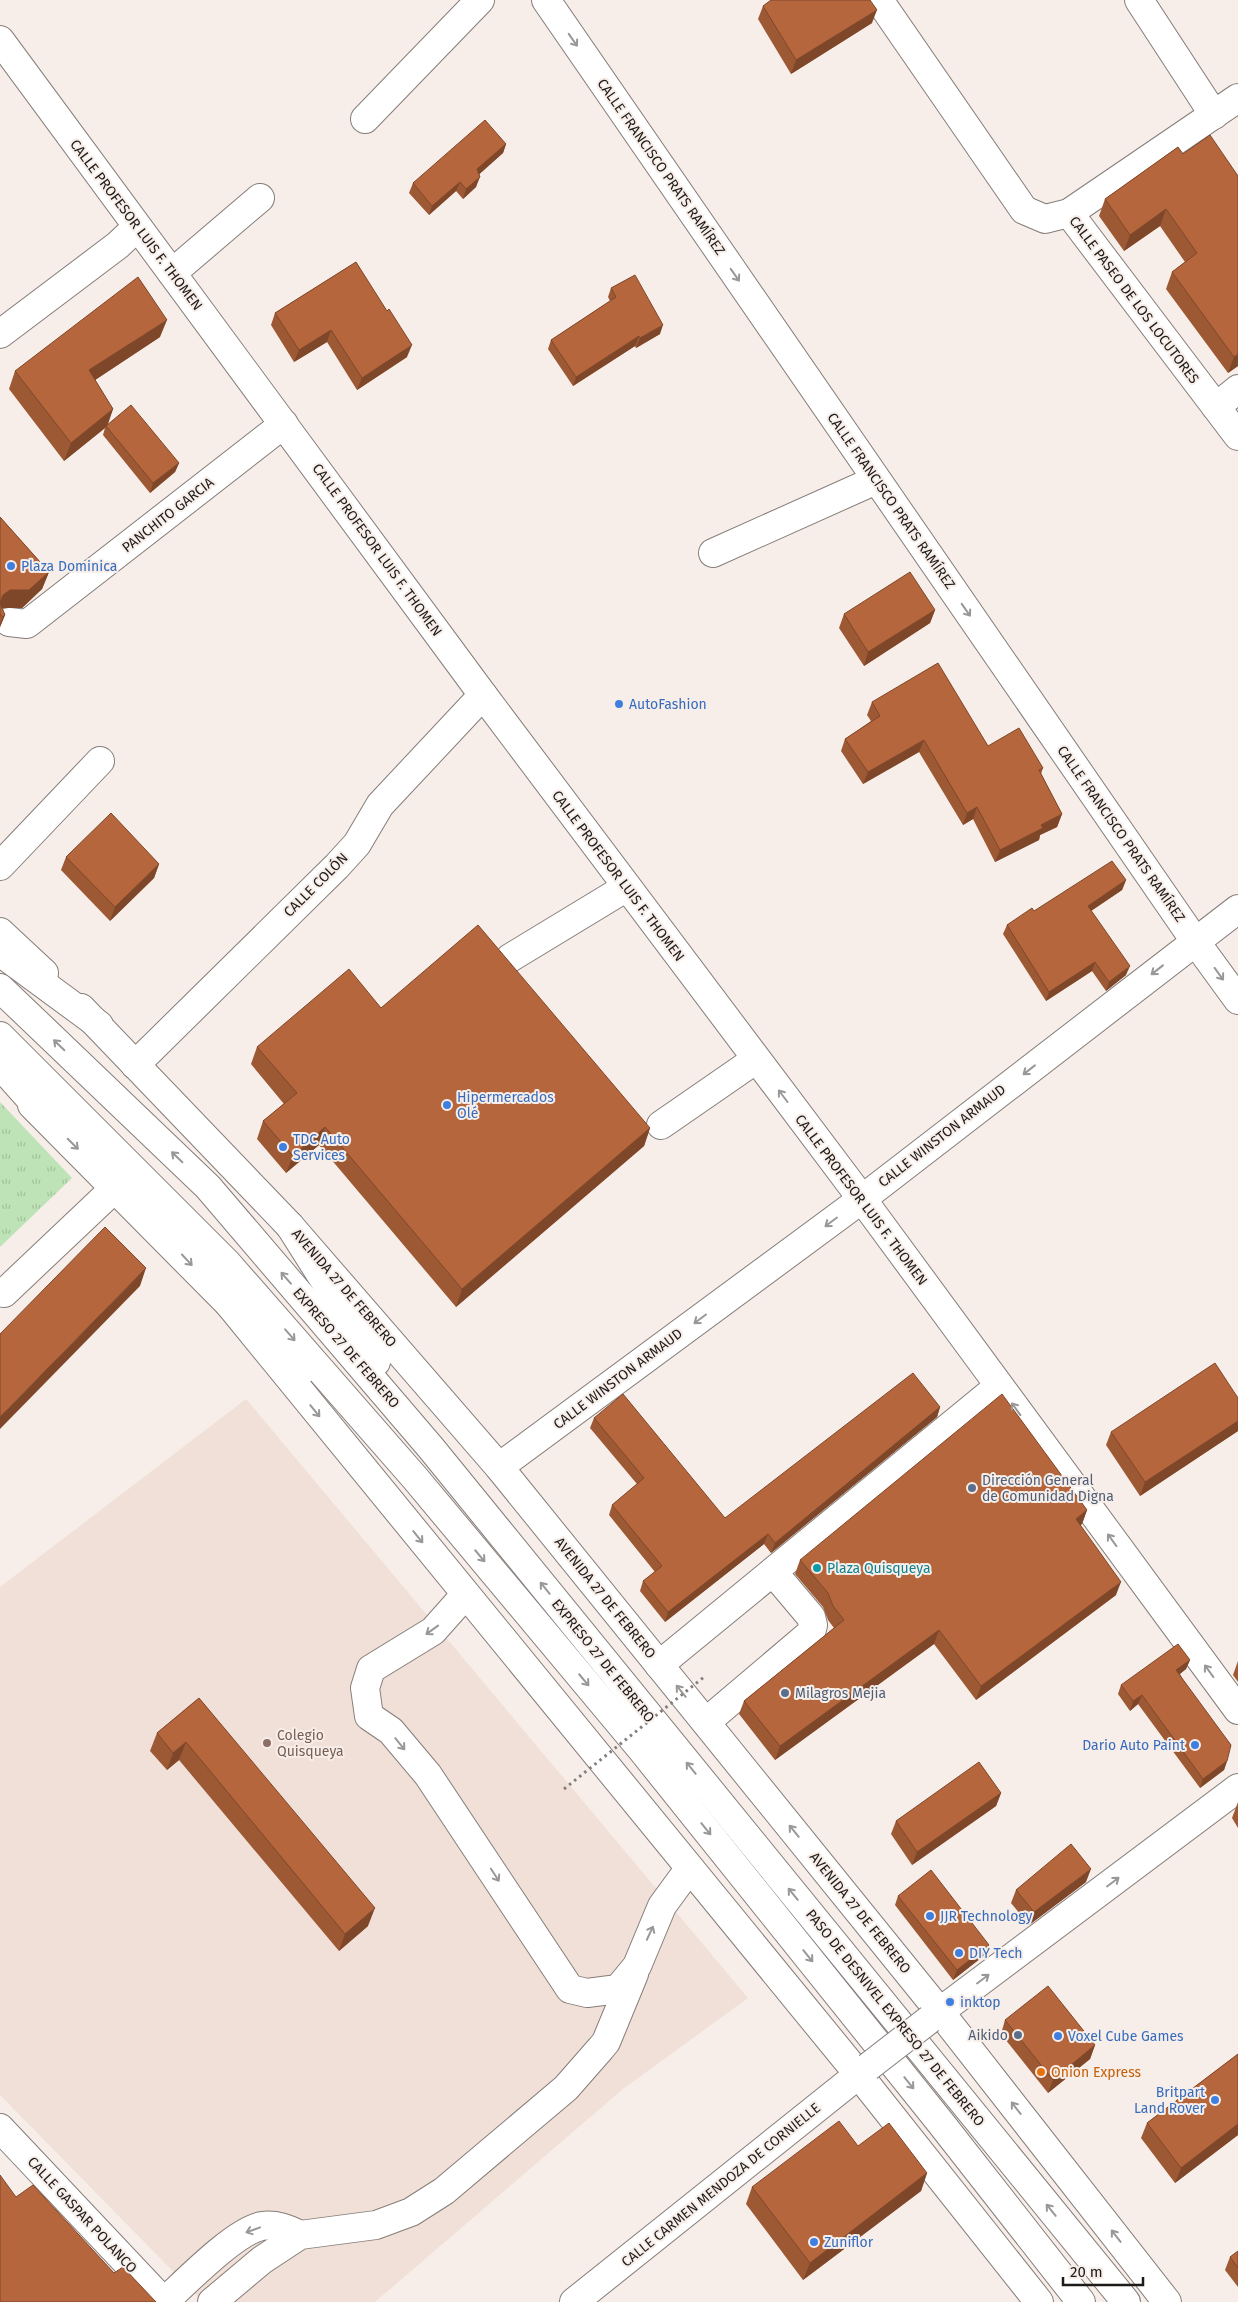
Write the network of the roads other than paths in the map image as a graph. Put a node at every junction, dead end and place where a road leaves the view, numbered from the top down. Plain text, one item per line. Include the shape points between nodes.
1 (480, 0) edge
2 (546, 0) edge
3 (879, 0) edge
4 (1140, 0) edge
5 (0, 40) edge
6 (1238, 98) edge
7 (1214, 115) junction
8 (365, 119) dead end
9 (260, 198) dead end
10 (1069, 213) junction
11 (137, 227) junction
12 (172, 273) junction
13 (0, 334) edge
14 (1238, 389) edge
15 (1216, 407) junction
16 (284, 424) junction
17 (1238, 436) edge
18 (876, 480) junction
19 (713, 553) dead end
20 (18, 623) dead end
21 (483, 695) junction
22 (100, 761) dead end
23 (0, 866) edge
24 (627, 887) junction
25 (1238, 909) edge
26 (0, 932) edge
27 (1195, 941) junction
28 (0, 952) edge
29 (510, 958) dead end
30 (0, 988) edge
31 (1238, 1000) edge
32 (99, 1025) junction
33 (0, 1036) edge
34 (755, 1060) junction
35 (135, 1064) junction
36 (0, 1065) edge
37 (0, 1075) edge
38 (50, 1121) junction
39 (661, 1125) dead end
40 (116, 1188) junction
41 (862, 1199) junction
42 (290, 1226) junction
43 (4, 1293) dead end
44 (229, 1304) junction
45 (999, 1386) junction
46 (431, 1448) junction
47 (499, 1467) junction
48 (415, 1478) junction
49 (773, 1572) junction
50 (465, 1595) junction
51 (660, 1665) junction
52 (1238, 1710) edge
53 (706, 1722) junction
54 (653, 1743) junction
55 (1238, 1788) edge
56 (689, 1869) junction
57 (637, 1966) junction
58 (586, 1993) junction
59 (935, 2016) junction
60 (601, 2048) junction
61 (864, 2071) junction
62 (0, 2128) edge
63 (300, 2235) junction
64 (164, 2302) edge
65 (212, 2302) edge
66 (574, 2302) edge
67 (1039, 2302) edge
68 (1081, 2302) edge
69 (1126, 2302) edge
70 (1167, 2302) edge

1 - 8 main road
2 -> 18 main road, CALLE FRANCISCO PRATS RAMÍREZ
3 - 10 main road, CALLE PASEO DE LOS LOCUTORES via 1024,210 1044,219
4 - 7 main road
5 - 11 main road, CALLE PROFESOR LUIS F. THOMEN
6 - 7 main road
7 - 10 main road
9 - 12 main road
10 - 15 main road, CALLE PASEO DE LOS LOCUTORES
11 - 12 main road, CALLE PROFESOR LUIS F. THOMEN
11 - 13 main road
12 - 16 main road, CALLE PROFESOR LUIS F. THOMEN
14 - 15 main road
15 - 17 main road, CALLE PASEO DE LOS LOCUTORES
16 - 20 main road, PANCHITO GARCIA
16 - 21 main road, CALLE PROFESOR LUIS F. THOMEN
18 - 19 main road
18 -> 27 main road, CALLE FRANCISCO PRATS RAMÍREZ
21 - 24 main road, CALLE PROFESOR LUIS F. THOMEN
21 - 35 main road, CALLE COLÓN via 380,805 357,844 337,866
22 - 23 main road
24 - 29 main road
24 - 34 main road, CALLE PROFESOR LUIS F. THOMEN
25 - 27 main road, CALLE WINSTON ARMAUD
26 - 32 main road, AVENIDA 27 DE FEBRERO
27 -> 31 main road, CALLE FRANCISCO PRATS RAMÍREZ
27 -> 41 main road, CALLE WINSTON ARMAUD
28 - 32 main road
46 -> 30 main road, EXPRESO 27 DE FEBRERO via 208,1187
32 - 35 main road, AVENIDA 27 DE FEBRERO
33 -> 48 main road, EXPRESO 27 DE FEBRERO via 227,1264
34 - 39 main road
41 -> 34 main road, CALLE PROFESOR LUIS F. THOMEN
35 - 42 main road, AVENIDA 27 DE FEBRERO
36 - 38 main road
37 - 38 main road
38 -> 40 main road
40 - 43 main road
40 -> 44 main road
41 - 45 main road, CALLE PROFESOR LUIS F. THOMEN
41 -> 47 main road, CALLE WINSTON ARMAUD
42 - 46 main road
42 - 47 main road, AVENIDA 27 DE FEBRERO
44 - 48 main road
44 -> 50 main road
45 - 49 main road
52 -> 45 main road, CALLE PROFESOR LUIS F. THOMEN
54 -> 46 main road, EXPRESO 27 DE FEBRERO
47 - 51 main road, AVENIDA 27 DE FEBRERO
48 -> 54 main road, EXPRESO 27 DE FEBRERO
49 - 51 main road
49 - 53 main road via 811,1617 811,1633
50 - 56 main road
50 -> 58 main road via 433,1630 371,1669 365,1688 369,1716 391,1731 428,1775 570,1989
53 -> 51 main road, AVENIDA 27 DE FEBRERO
59 -> 53 main road, AVENIDA 27 DE FEBRERO
54 -> 68 main road, PASO DE DESNIVEL EXPRESO 27 DE FEBRERO via 940,2122
69 -> 54 main road, PASO DE DESNIVEL EXPRESO 27 DE FEBRERO
59 -> 55 main road
57 -> 56 main road via 662,1906
56 - 61 main road
57 - 58 main road via 618,1989
57 - 60 main road
58 - 60 main road via 603,2030
59 - 61 main road, CALLE CARMEN MENDOZA DE CORNIELLE, bridge
70 -> 59 main road, AVENIDA 27 DE FEBRERO
60 - 63 main road via 553,2099 444,2191 411,2212 376,2225
61 - 66 main road, CALLE CARMEN MENDOZA DE CORNIELLE
61 - 67 main road
62 - 64 main road, CALLE GASPAR POLANCO
63 -> 64 main road via 285,2228 262,2226 242,2234
63 - 65 main road via 262,2260

